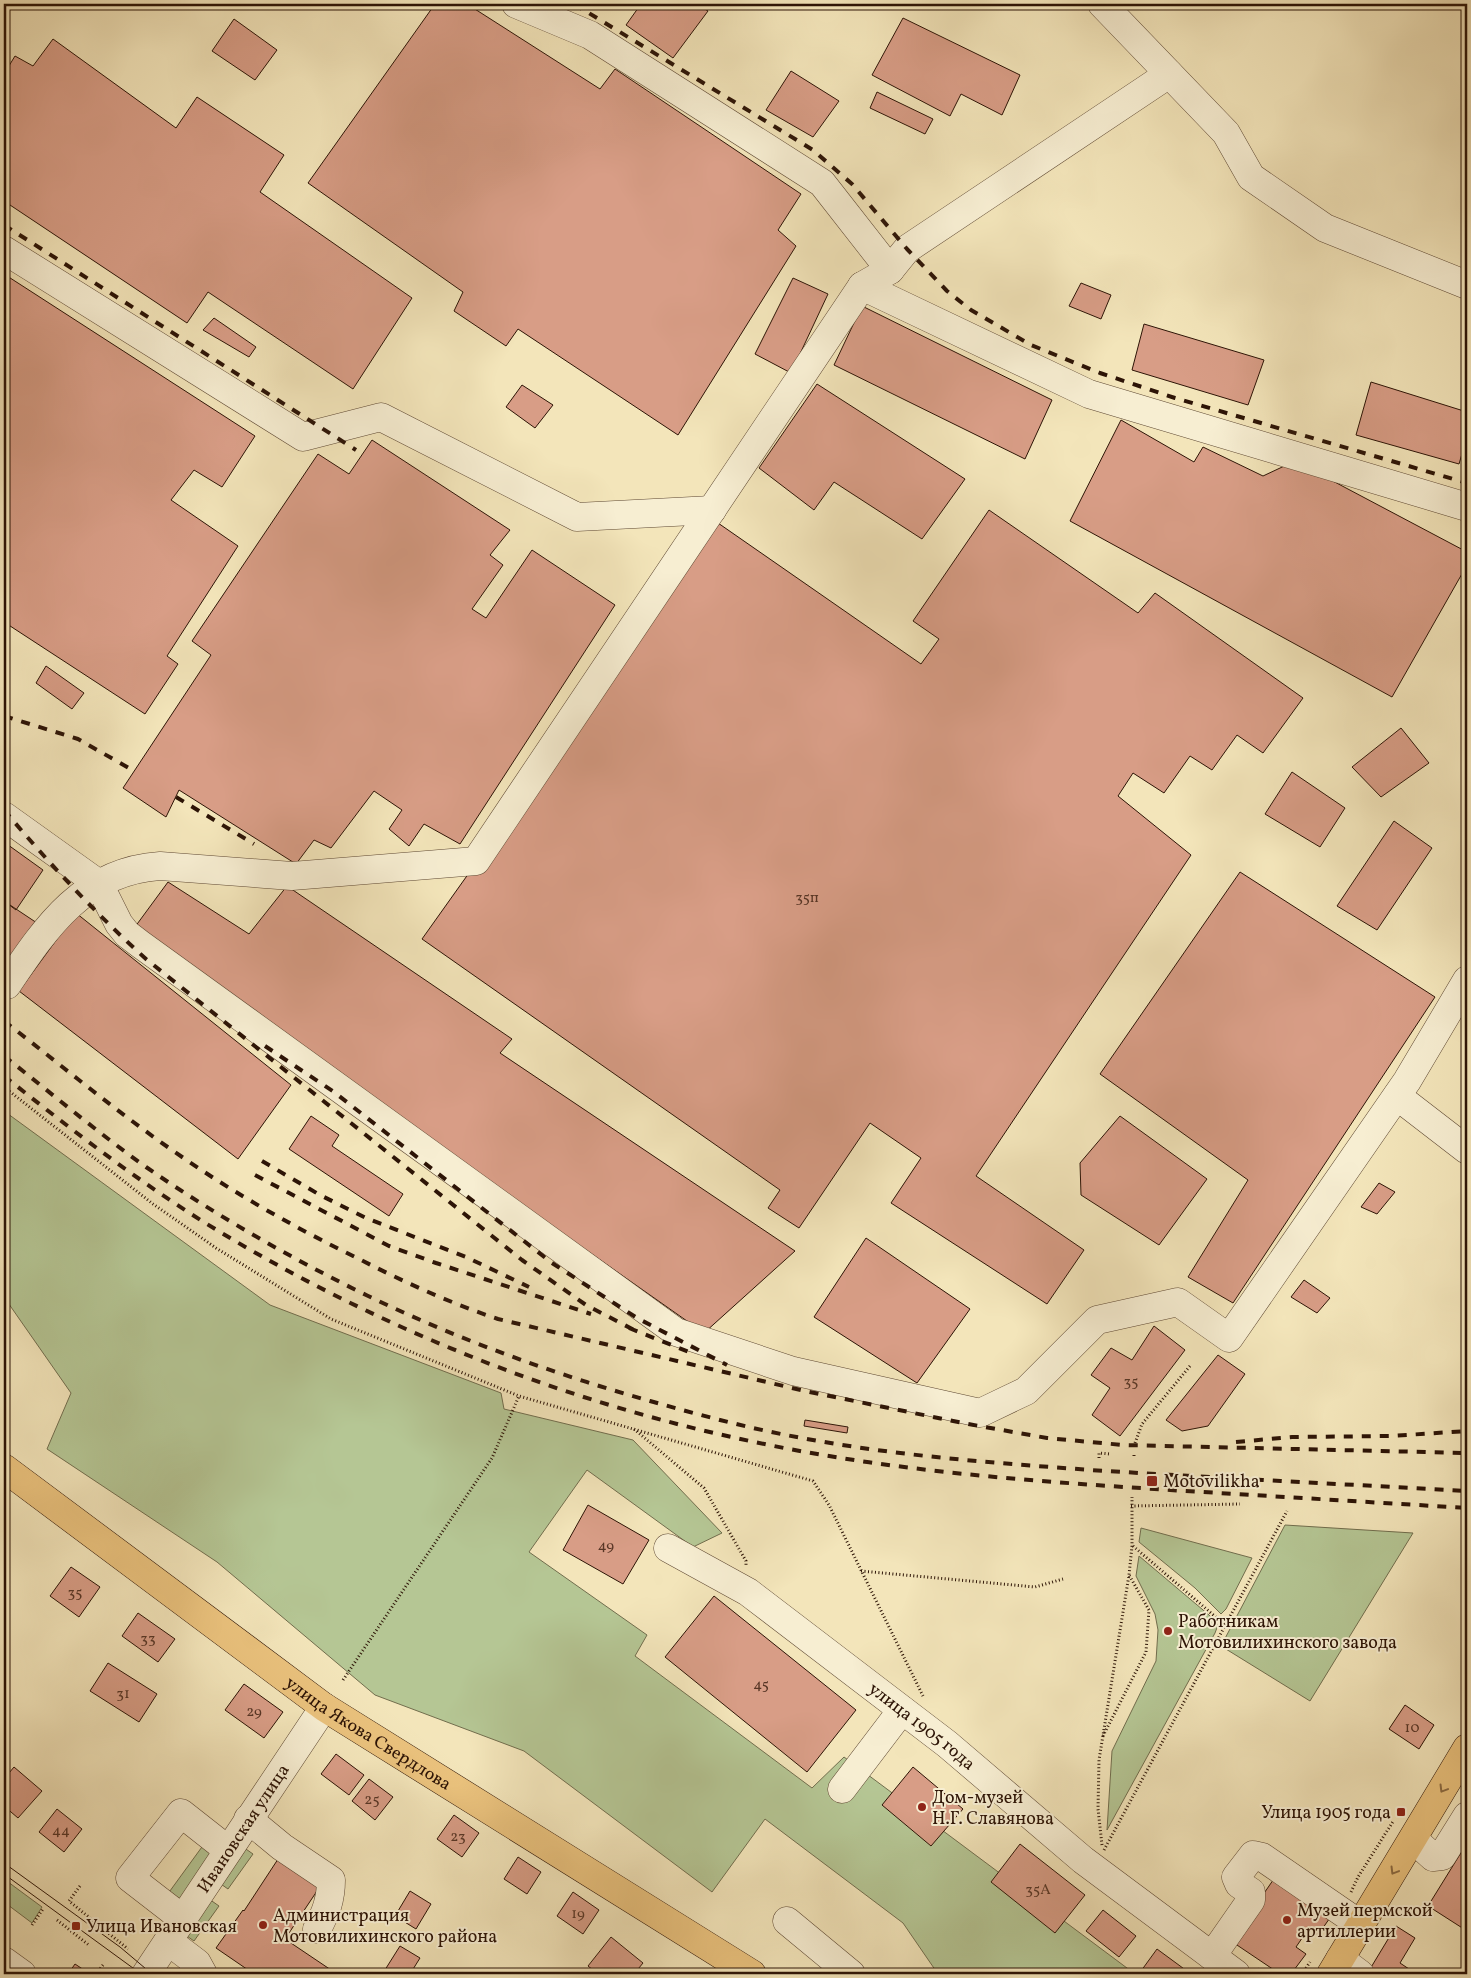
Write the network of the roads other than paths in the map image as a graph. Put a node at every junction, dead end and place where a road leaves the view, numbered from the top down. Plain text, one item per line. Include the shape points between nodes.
1 (516, 4) edge
2 (1102, 4) edge
3 (1169, 74) junction
4 (4, 250) edge
5 (890, 270) junction
6 (862, 286) junction
7 (1467, 286) edge
8 (1467, 507) edge
9 (712, 510) junction
10 (4, 816) edge
11 (99, 884) junction
12 (1467, 980) edge
13 (7, 985) dead end
14 (1397, 1096) junction
15 (1467, 1150) edge
16 (4, 1468) edge
17 (668, 1548) dead end
18 (914, 1705) junction
19 (324, 1707) junction
20 (1467, 1748) edge
21 (842, 1789) dead end
22 (1467, 1816) edge
23 (248, 1819) junction
24 (1413, 1839) junction
25 (228, 1850) junction
26 (787, 1921) dead end
27 (1360, 1925) junction
28 (316, 1929) dead end
29 (175, 1930) junction
30 (1212, 1956) junction
31 (4, 1961) edge
32 (1344, 1969) edge
33 (22, 1974) edge
34 (146, 1974) edge
35 (203, 1974) edge
36 (752, 1974) edge
37 (852, 1974) edge
38 (1236, 1974) edge

1 - 5 street via 590,35 822,183
2 - 3 street
3 - 5 street via 907,250
3 - 7 street via 1226,133 1251,177 1324,228
4 - 9 street via 303,437 381,417 577,517
5 - 6 street
6 - 8 street via 1090,394
6 - 9 street
9 - 11 street via 476,861 292,876 139,867
10 - 11 street
11 - 13 street via 48,925
11 - 14 street via 127,934 676,1332 793,1371 980,1413 1026,1391 1097,1320 1178,1302 1229,1338
12 - 14 street
14 - 15 street
16 - 19 main road, улица Якова Свердлова
17 - 18 street, улица 1905 года via 748,1592
18 - 21 street
18 - 30 street, улица 1905 года via 947,1744 1083,1860
19 - 23 street, Ивановская улица
19 - 36 main road, улица Якова Свердлова
20 -> 24 main road
22 - 24 street via 1442,1856 1433,1856
23 - 25 street, Ивановская улица
23 - 28 street via 282,1847 332,1880 332,1896
24 -> 27 main road
25 - 29 street, Ивановская улица
25 - 29 street via 181,1813 130,1878
26 - 37 street
27 - 30 street via 1262,1857 1253,1855 1236,1877 1239,1884 1251,1892 1250,1900
27 - 32 main road
29 - 34 street, Ивановская улица
29 - 35 street
30 - 38 street, улица 1905 года
31 - 33 street

